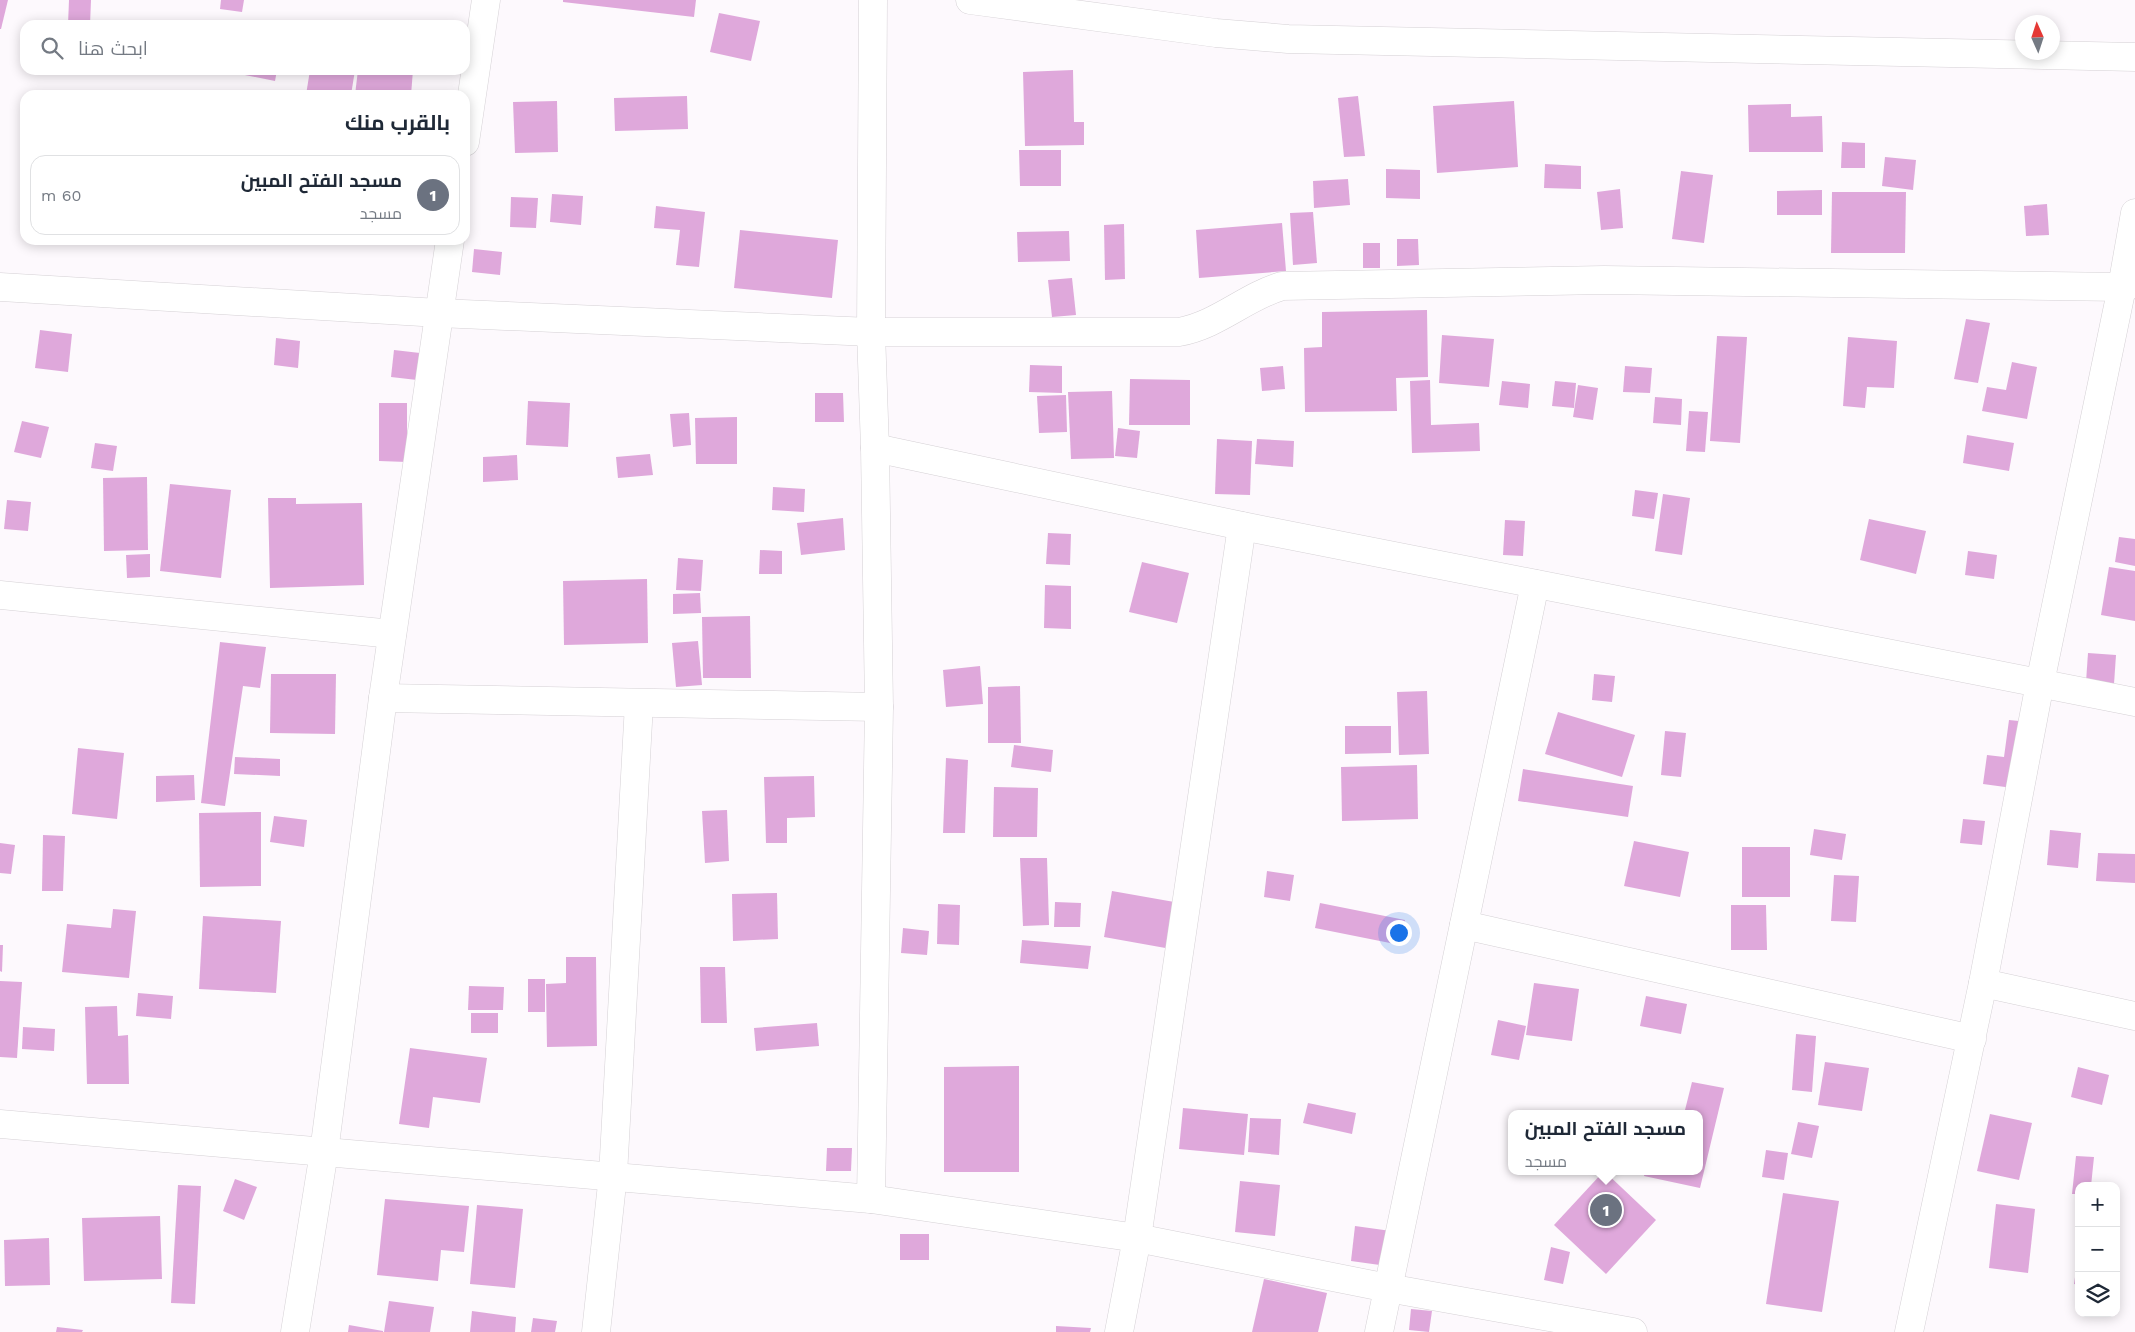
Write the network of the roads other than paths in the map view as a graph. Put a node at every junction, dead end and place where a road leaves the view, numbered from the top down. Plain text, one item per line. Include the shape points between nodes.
1 (486, 0) edge
2 (873, 0) edge
3 (970, 0) edge
4 (2135, 57) edge
5 (470, 108) edge
6 (2135, 213) edge
7 (449, 245) edge
8 (2129, 286) edge
9 (0, 287) edge
10 (439, 313) junction
11 (871, 332) junction
12 (875, 448) junction
13 (1242, 526) junction
14 (1535, 584) junction
15 (0, 595) edge
16 (392, 634) junction
17 (2040, 683) junction
18 (383, 698) junction
19 (2135, 702) edge
20 (639, 704) junction
21 (879, 707) junction
22 (1464, 925) junction
23 (1983, 983) junction
24 (2135, 1016) edge
25 (1972, 1039) junction
26 (0, 1124) edge
27 (324, 1152) junction
28 (613, 1176) junction
29 (871, 1199) junction
30 (1136, 1238) junction
31 (1388, 1288) junction
32 (295, 1332) edge
33 (596, 1332) edge
34 (1119, 1332) edge
35 (1379, 1332) edge
36 (1633, 1332) edge
37 (1909, 1332) edge

1 - 5 street
2 - 11 street
3 - 4 street via 1216,33 1288,39
6 - 8 street
7 - 10 street
8 - 11 street via 1604,280 1282,286 1264,291 1215,321 1179,332
8 - 17 street
9 - 10 street
10 - 11 street
10 - 16 street
11 - 12 street
12 - 13 street
12 - 21 street
13 - 14 street
13 - 30 street
14 - 17 street
14 - 22 street
15 - 16 street
16 - 18 street
17 - 19 street
17 - 23 street
18 - 20 street
18 - 27 street
20 - 21 street
20 - 28 street
21 - 29 street
22 - 25 street
22 - 31 street
23 - 24 street
23 - 25 street
25 - 37 street
26 - 27 street
27 - 28 street
27 - 32 street
28 - 29 street
28 - 33 street
29 - 30 street
30 - 31 street
30 - 34 street
31 - 35 street
31 - 36 street

